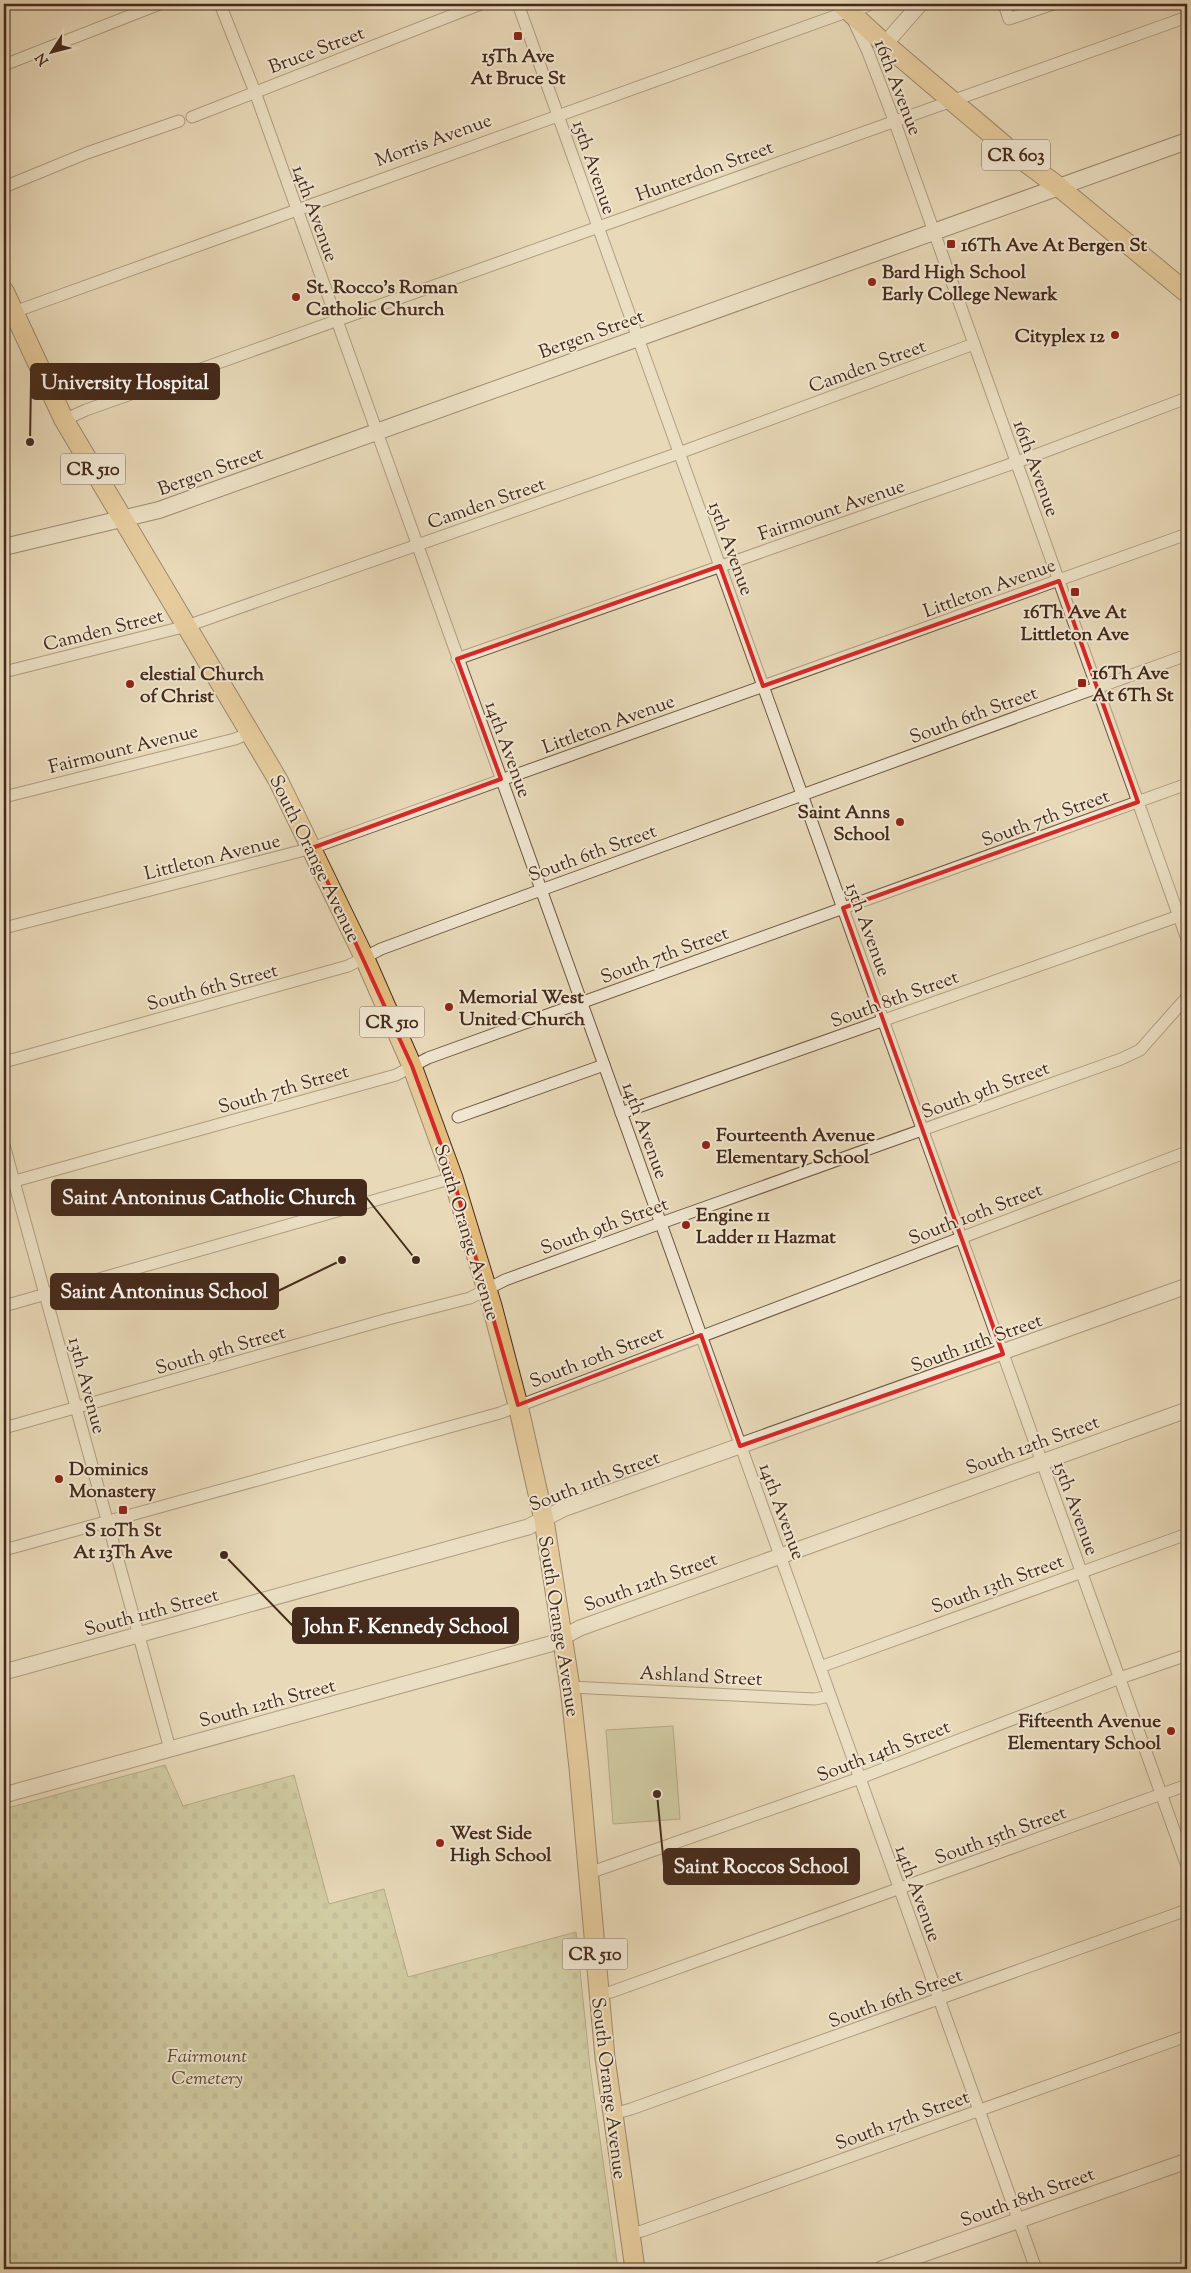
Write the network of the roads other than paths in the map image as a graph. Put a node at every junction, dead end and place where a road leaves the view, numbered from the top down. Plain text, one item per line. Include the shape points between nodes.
1 (160, 4) edge
2 (220, 4) edge
3 (481, 4) edge
4 (518, 4) edge
5 (866, 4) edge
6 (920, 4) edge
7 (1004, 4) edge
8 (1053, 4) edge
9 (845, 7) edge
10 (1187, 16) edge
11 (885, 44) junction
12 (4, 65) edge
13 (255, 92) junction
14 (952, 99) junction
15 (558, 115) junction
16 (192, 117) dead end
17 (894, 120) junction
18 (179, 121) dead end
19 (1187, 142) edge
20 (1059, 186) junction
21 (4, 187) edge
22 (296, 210) junction
23 (598, 227) junction
24 (934, 232) junction
25 (4, 291) edge
26 (1187, 293) edge
27 (14, 312) junction
28 (337, 321) junction
29 (637, 337) junction
30 (974, 344) junction
31 (1187, 398) edge
32 (64, 420) junction
33 (376, 432) junction
34 (679, 453) junction
35 (1017, 462) junction
36 (122, 519) junction
37 (1187, 534) edge
38 (416, 545) junction
39 (4, 547) edge
40 (720, 566) junction
41 (1059, 581) junction
42 (187, 626) junction
43 (1187, 656) edge
44 (457, 659) junction
45 (4, 672) edge
46 (763, 686) junction
47 (1097, 687) junction
48 (251, 732) junction
49 (501, 779) junction
50 (1187, 784) edge
51 (802, 794) junction
52 (4, 797) edge
53 (1138, 802) junction
54 (312, 848) junction
55 (541, 890) junction
56 (843, 908) junction
57 (1179, 916) junction
58 (4, 928) edge
59 (1187, 939) edge
60 (365, 959) junction
61 (1187, 997) edge
62 (582, 1002) junction
63 (883, 1020) junction
64 (4, 1062) edge
65 (604, 1065) junction
66 (412, 1066) junction
67 (621, 1113) junction
68 (458, 1118) dead end
69 (923, 1130) junction
70 (4, 1145) edge
71 (1187, 1152) edge
72 (453, 1178) junction
73 (9, 1182) edge
74 (661, 1223) junction
75 (961, 1237) junction
76 (1187, 1286) edge
77 (487, 1290) junction
78 (45, 1295) junction
79 (4, 1306) edge
80 (701, 1336) junction
81 (1003, 1354) junction
82 (518, 1405) junction
83 (77, 1408) junction
84 (1187, 1410) edge
85 (4, 1428) edge
86 (740, 1446) junction
87 (1042, 1462) junction
88 (544, 1520) junction
89 (107, 1521) junction
90 (1187, 1534) edge
91 (4, 1550) edge
92 (780, 1555) junction
93 (1081, 1571) junction
94 (138, 1635) junction
95 (563, 1638) junction
96 (1187, 1655) edge
97 (820, 1667) junction
98 (4, 1672) edge
99 (1120, 1678) junction
100 (570, 1687) junction
101 (830, 1696) junction
102 (170, 1749) junction
103 (860, 1778) junction
104 (1187, 1785) edge
105 (1161, 1794) junction
106 (4, 1795) edge
107 (1187, 1866) edge
108 (589, 1873) junction
109 (899, 1889) junction
110 (1187, 1910) edge
111 (598, 1993) junction
112 (939, 2000) junction
113 (1187, 2036) edge
114 (979, 2110) junction
115 (613, 2114) junction
116 (1187, 2161) edge
117 (1019, 2220) junction
118 (629, 2234) junction
119 (635, 2269) edge
120 (881, 2269) edge
121 (1036, 2269) edge

1 - 12 street
2 - 13 street, 14th Avenue
3 - 13 street, Bruce Street
4 - 15 street, 15th Avenue
5 - 9 street, Morris Avenue
6 - 11 street
7 - 8 street via 1009,19
9 - 11 main road, CR 603
9 - 15 street, Morris Avenue
9 - 17 street, 16th Avenue via 868,52
10 - 14 street, Hunterdon Street
11 - 14 main road, CR 603
13 - 16 street, Bruce Street
13 - 22 street, 14th Avenue
14 - 17 street, Hunterdon Street
14 - 20 main road, CR 603 via 1017,156
15 - 22 street, Morris Avenue
15 - 23 street, 15th Avenue
17 - 23 street, Hunterdon Street
17 - 24 street, 16th Avenue
18 - 21 street via 87,153
19 - 20 main road, Bergen Street
20 - 24 main road, Bergen Street
20 - 26 main road, CR 603
22 - 27 street, Morris Avenue
22 - 28 street, 14th Avenue
23 - 28 street, Hunterdon Street
23 - 29 street, 15th Avenue
24 - 29 main road, Bergen Street
24 - 30 street, 16th Avenue
25 - 27 main road, South Orange Avenue / CR 510
27 - 32 main road, South Orange Avenue / CR 510
28 - 32 street, Hunterdon Street
28 - 33 street, 14th Avenue
29 - 33 main road, Bergen Street
29 - 34 street, 15th Avenue
30 - 34 street, Camden Street
30 - 35 street, 16th Avenue
31 - 35 street, Fairmount Avenue
32 - 36 main road, South Orange Avenue / CR 510
33 - 36 main road, Bergen Street via 159,510
33 - 38 street, 14th Avenue
34 - 38 street, Camden Street
34 - 40 street, 15th Avenue
35 - 40 street, Fairmount Avenue
35 - 41 street, 16th Avenue
36 - 39 main road, Bergen Street
36 - 42 main road, South Orange Avenue / CR 510
37 - 41 street, Littleton Avenue
38 - 42 street, Camden Street
38 - 44 street, 14th Avenue
40 - 44 street, Fairmount Avenue
40 - 46 street, 15th Avenue
41 - 46 street, Littleton Avenue
41 - 47 street, 16th Avenue
42 - 45 street, Camden Street
42 - 48 main road, South Orange Avenue / CR 510
43 - 47 street, South 6th Street
44 - 49 street, 14th Avenue
46 - 49 street, Littleton Avenue
46 - 51 street, 15th Avenue
47 - 51 street, South 6th Street
47 - 53 street, 16th Avenue
48 - 52 street, Fairmount Avenue
48 - 54 main road, South Orange Avenue / CR 510
49 - 54 street, Littleton Avenue
49 - 55 street, 14th Avenue
50 - 53 street, South 7th Street
51 - 55 street, South 6th Street
51 - 56 street, 15th Avenue
53 - 56 street, South 7th Street
53 - 57 street, 16th Avenue
54 - 58 street, Littleton Avenue
54 - 60 main road, South Orange Avenue / CR 510
55 - 60 street, South 6th Street via 381,950
55 - 62 street, 14th Avenue
56 - 62 street, South 7th Street
56 - 63 street, 15th Avenue
57 - 59 street, 16th Avenue
57 - 63 street, South 8th Street
60 - 64 street, South 6th Street
60 - 66 main road, South Orange Avenue / CR 510
61 - 69 street, South 9th Street via 1140,1050
62 - 65 street, 14th Avenue
62 - 66 street, South 7th Street
63 - 67 street, South 8th Street
63 - 69 street, 15th Avenue
65 - 67 street, 14th Avenue
65 - 68 street
66 - 72 main road, South Orange Avenue / CR 510
66 - 73 street, South 7th Street via 396,1074
67 - 74 street, 14th Avenue
69 - 74 street, South 9th Street
69 - 75 street, 15th Avenue
70 - 73 street, 13th Avenue
71 - 75 street, South 10th Street
72 - 77 main road, South Orange Avenue / CR 510
72 - 78 street
73 - 78 street, 13th Avenue
74 - 77 street, South 9th Street via 505,1280
74 - 80 street, 14th Avenue
75 - 80 street, South 10th Street
75 - 81 street, 15th Avenue
76 - 81 street, South 11th Street
77 - 82 main road, South Orange Avenue / CR 510
77 - 83 street, South 9th Street via 470,1298 378,1321
78 - 79 street
78 - 83 street, 13th Avenue
80 - 82 street, South 10th Street
80 - 86 street, 14th Avenue
81 - 86 street, South 11th Street
81 - 87 street, 15th Avenue
82 - 88 main road, South Orange Avenue / CR 510
82 - 89 street, South 10th Street via 500,1413
83 - 85 street, South 9th Street
83 - 89 street, 13th Avenue
84 - 87 street, South 12th Street
86 - 88 street, South 11th Street via 563,1509
86 - 92 street, 14th Avenue
87 - 92 street, South 12th Street
87 - 93 street, 15th Avenue
88 - 94 street, South 11th Street
88 - 95 main road, South Orange Avenue / CR 510
89 - 91 street, South 10th Street
89 - 94 street, 13th Avenue
90 - 93 street, South 13th Street
92 - 95 street, South 12th Street via 580,1628
92 - 97 street, 14th Avenue
93 - 97 street, South 13th Street
93 - 99 street, 15th Avenue
94 - 98 street, South 11th Street
94 - 102 street, 13th Avenue
95 - 100 main road, South Orange Avenue / CR 510
95 - 102 street, South 12th Street via 503,1658
96 - 99 street, South 14th Street
97 - 101 street, 14th Avenue
99 - 103 street, South 14th Street
99 - 105 street, 15th Avenue
100 - 101 street, Ashland Street via 815,1698
100 - 108 main road, South Orange Avenue / CR 510
101 - 103 street, 14th Avenue
102 - 106 street, South 12th Street
103 - 108 street, South 14th Street
103 - 109 street, 14th Avenue
104 - 105 street, South 15th Street
105 - 107 street, 15th Avenue
105 - 109 street, South 15th Street
108 - 111 main road, South Orange Avenue / CR 510
109 - 111 street, South 15th Street via 611,1992
109 - 112 street, 14th Avenue
110 - 112 street, South 16th Street
111 - 115 main road, South Orange Avenue / CR 510
112 - 114 street, 14th Avenue
112 - 115 street, South 16th Street
113 - 114 street, South 17th Street
114 - 117 street, 14th Avenue
114 - 118 street, South 17th Street
115 - 118 main road, South Orange Avenue / CR 510
116 - 117 street, South 18th Street
117 - 120 street, South 18th Street
117 - 121 street, 14th Avenue
118 - 119 main road, South Orange Avenue / CR 510

